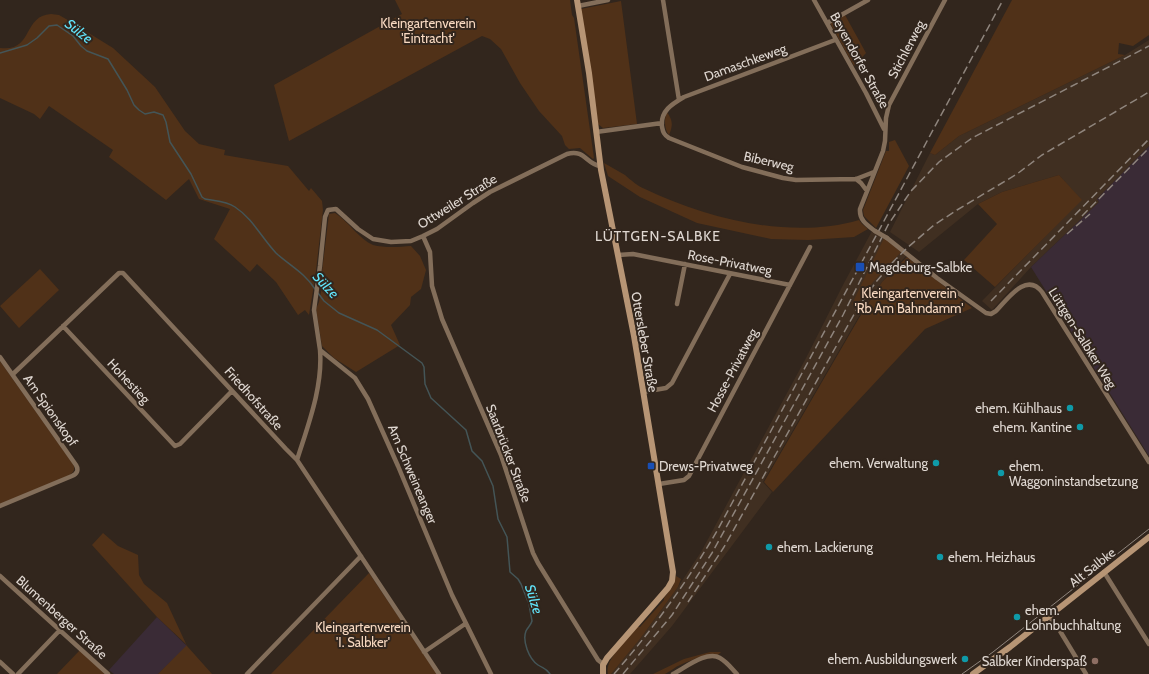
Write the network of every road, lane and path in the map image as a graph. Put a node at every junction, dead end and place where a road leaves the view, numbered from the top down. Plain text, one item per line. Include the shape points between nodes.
1 (608, 0) edge
2 (663, 0) edge
3 (814, 0) edge
4 (868, 0) edge
5 (945, 0) edge
6 (577, 3) edge
7 (827, 23) junction
8 (835, 40) junction
9 (679, 100) junction
10 (662, 123) junction
11 (596, 132) junction
12 (885, 132) junction
13 (600, 166) junction
14 (874, 172) junction
15 (856, 179) junction
16 (867, 191) junction
17 (423, 236) junction
18 (810, 247) dead end
19 (618, 254) junction
20 (685, 264) junction
21 (730, 274) junction
22 (790, 285) junction
23 (677, 304) dead end
24 (63, 326) junction
25 (320, 350) junction
26 (0, 357) edge
27 (13, 374) junction
28 (232, 391) junction
29 (643, 392) junction
30 (297, 460) junction
31 (1149, 462) edge
32 (659, 484) junction
33 (0, 506) edge
34 (1149, 537) edge
35 (361, 556) junction
36 (1104, 572) junction
37 (0, 576) edge
38 (1049, 616) junction
39 (465, 624) junction
40 (60, 630) junction
41 (1149, 644) edge
42 (424, 652) junction
43 (0, 662) edge
44 (603, 664) junction
45 (13, 674) edge
46 (18, 674) edge
47 (108, 674) edge
48 (247, 674) edge
49 (439, 674) edge
50 (491, 674) edge
51 (603, 674) edge
52 (673, 674) edge
53 (737, 674) edge
54 (973, 674) edge
55 (1086, 674) edge

1 - 6 street
2 - 9 street
3 - 7 street, Beyendorfer Straße
4 - 7 street
5 - 12 street, Stichlerweg via 889,105
6 - 11 main road, Ottersleber Straße
7 - 8 street, Beyendorfer Straße
8 - 9 street, Damaschkeweg
8 - 12 street, Beyendorfer Straße via 866,92
9 - 10 street, Damaschkeweg via 666,109
10 - 11 street
10 - 15 street, Biberweg via 666,135 742,167 796,180
11 - 13 main road, Ottersleber Straße
12 - 14 street, Lüttgen-Salbker Weg via 884,148
13 - 17 street, Ottweiler Straße via 580,153 567,154 473,202 437,229
13 - 19 main road, Ottersleber Straße
14 - 15 street, Biberweg
14 - 16 street, Lüttgen-Salbker Weg
15 - 16 street
16 - 31 street, Lüttgen-Salbker Weg, bridge via 860,207 865,224 986,313 996,311 1023,285 1031,284 1038,288
17 - 25 street, Ottweiler Straße via 405,242 378,240 362,232 337,210 327,211 314,316
17 - 44 street, Saarbrücker Straße via 430,252 432,286 442,319 501,455 533,553 598,660
18 - 22 street, Hosse-Privatweg
19 - 20 street, Rose-Privatweg
19 - 29 main road, Ottersleber Straße
20 - 21 street, Rose-Privatweg
20 - 23 street
21 - 22 street, Rose-Privatweg
21 - 29 street via 672,383 666,388
22 - 32 street, Hosse-Privatweg via 689,476 684,480
24 - 27 street, Friedhofstraße
24 - 28 street, Friedhofstraße via 122,272
24 - 28 street, Hohestieg via 173,445 181,444
25 - 30 street via 317,389
25 - 39 street, Am Schweineanger via 356,378 368,399
26 - 27 street, Am Spionskopf
27 - 33 street, Am Spionskopf via 76,465 77,472
28 - 30 street, Friedhofstraße
29 - 32 main road, Ottersleber Straße
30 - 35 street, Friedhofstraße
32 - 44 main road, Ottersleber Straße via 672,580
34 - 36 main road, Alt Salbke
35 - 42 street, Friedhofstraße
35 - 48 street
36 - 38 main road, Alt Salbke
36 - 41 street
37 - 40 street, Blumenberger Straße
38 - 54 main road, Alt Salbke
38 - 55 street
39 - 42 street
39 - 50 street, Am Schweineanger
40 - 46 street
40 - 47 street, Blumenberger Straße
42 - 49 street, Friedhofstraße
43 - 45 street
44 - 51 main road
52 - 53 street via 703,658 713,656 723,660

